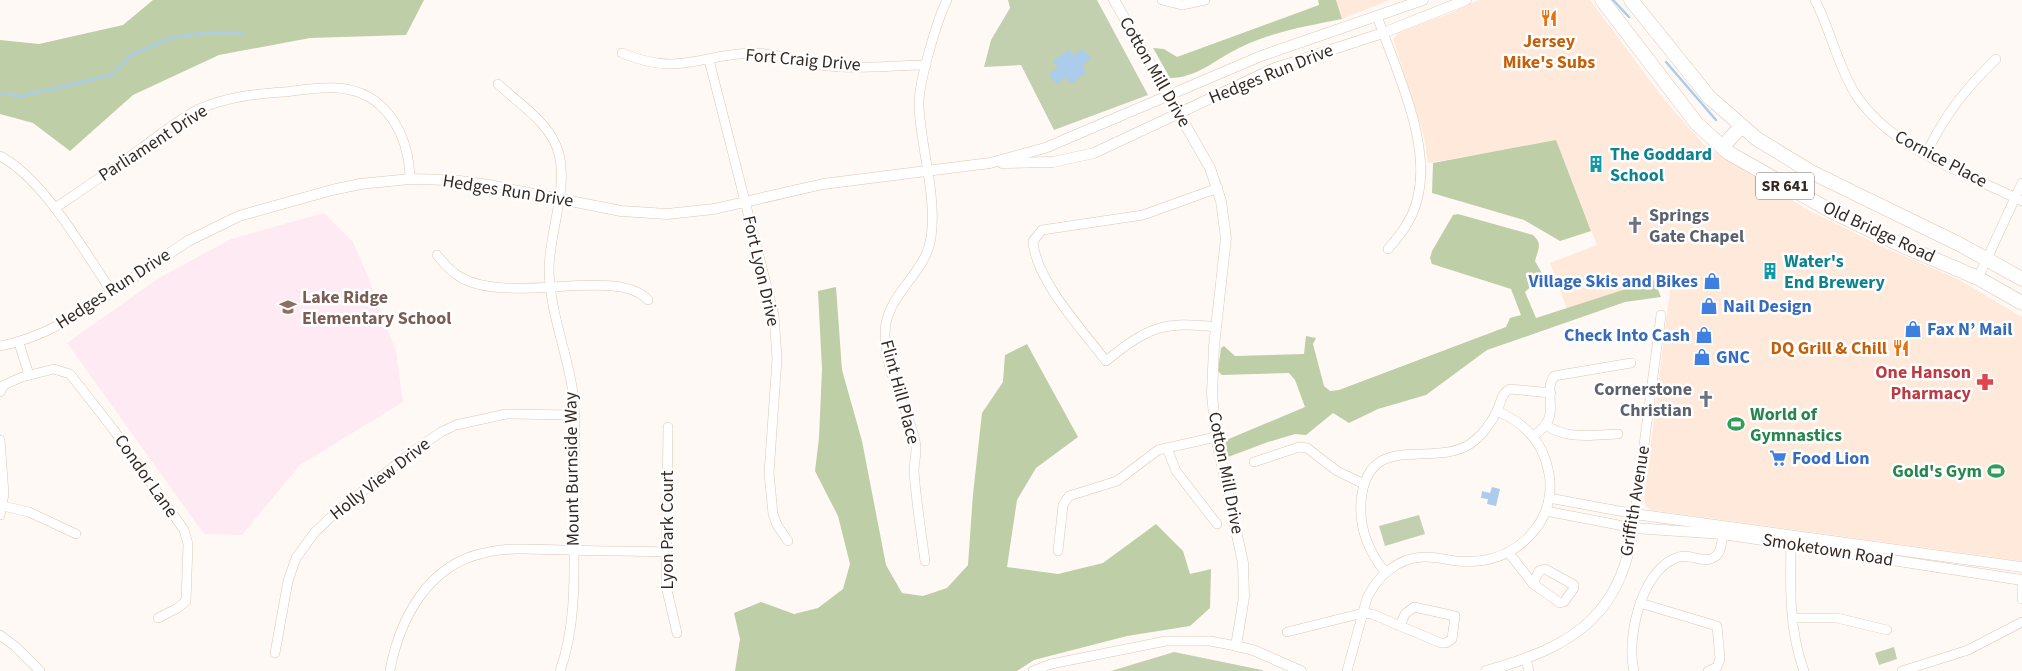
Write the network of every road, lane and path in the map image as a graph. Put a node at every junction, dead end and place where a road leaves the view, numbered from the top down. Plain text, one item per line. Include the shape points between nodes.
1 (947, 0) edge
2 (1114, 0) edge
3 (1162, 0) edge
4 (1205, 0) edge
5 (1423, 0) edge
6 (1466, 0) edge
7 (1602, 0) edge
8 (1631, 0) edge
9 (1815, 0) edge
10 (1377, 16) junction
11 (1383, 33) junction
12 (622, 53) dead end
13 (709, 60) junction
14 (1996, 60) dead end
15 (926, 65) junction
16 (1237, 67) junction
17 (1244, 83) junction
18 (498, 84) dead end
19 (1168, 97) junction
20 (1178, 114) junction
21 (1741, 127) junction
22 (1722, 147) junction
23 (1926, 154) junction
24 (0, 156) edge
25 (990, 163) junction
26 (928, 171) junction
27 (410, 179) junction
28 (2022, 183) edge
29 (1218, 188) junction
30 (558, 198) junction
31 (2018, 199) edge
32 (744, 201) junction
33 (55, 208) junction
34 (1388, 248) dead end
35 (437, 255) dead end
36 (1987, 259) junction
37 (1978, 278) junction
38 (2022, 279) edge
39 (550, 288) junction
40 (112, 292) junction
41 (648, 300) dead end
42 (2022, 303) edge
43 (1661, 315) dead end
44 (1216, 327) junction
45 (19, 343) junction
46 (0, 346) edge
47 (1631, 363) dead end
48 (29, 375) junction
49 (0, 392) edge
50 (1551, 393) junction
51 (1497, 411) junction
52 (574, 415) junction
53 (1546, 425) junction
54 (668, 427) dead end
55 (1618, 434) dead end
56 (1533, 436) junction
57 (1216, 438) junction
58 (0, 440) edge
59 (1167, 448) junction
60 (1254, 462) dead end
61 (1364, 484) junction
62 (1549, 498) junction
63 (1, 510) edge
64 (1546, 510) junction
65 (1635, 514) junction
66 (1217, 524) dead end
67 (1634, 528) junction
68 (76, 534) dead end
69 (1723, 534) junction
70 (788, 542) dead end
71 (1791, 544) junction
72 (574, 550) junction
73 (1058, 551) dead end
74 (666, 552) junction
75 (1509, 553) junction
76 (925, 561) dead end
77 (2022, 567) edge
78 (1385, 572) junction
79 (2022, 580) edge
80 (1533, 584) junction
81 (2022, 599) edge
82 (1640, 603) junction
83 (1363, 613) junction
84 (158, 618) dead end
85 (1793, 618) junction
86 (2022, 622) edge
87 (1400, 626) junction
88 (1887, 630) dead end
89 (677, 632) dead end
90 (1287, 632) dead end
91 (0, 635) edge
92 (1236, 646) junction
93 (275, 653) dead end
94 (1526, 660) junction
95 (390, 670) dead end
96 (40, 671) edge
97 (560, 671) edge
98 (1033, 671) edge
99 (1301, 671) edge
100 (1347, 671) edge
101 (1486, 671) edge
102 (1529, 671) edge
103 (1634, 671) edge
104 (1708, 671) edge
105 (1804, 671) edge
106 (1902, 671) edge

1 - 15 street, Flint Hill Place
2 - 19 street, Cotton Mill Drive
3 - 4 street via 1182,5
5 - 10 street, Hedges Run Drive
6 - 11 street, Hedges Run Drive
7 - 22 main road, Old Bridge Road / SR 641 via 1697,124
8 - 21 main road, Old Bridge Road / SR 641 via 1693,78
9 - 23 street, Cornice Place via 1845,74 1864,106 1890,132
10 - 11 street
10 - 16 street, Hedges Run Drive via 1295,43
11 - 17 street, Hedges Run Drive via 1293,61
11 - 34 street via 1413,125 1421,169 1412,215
12 - 13 street, Fort Craig Drive via 663,65
13 - 15 street, Fort Craig Drive via 752,53 828,66
13 - 32 street, Fort Lyon Drive
14 - 23 street via 1949,110
15 - 26 street, Flint Hill Place via 919,104
16 - 17 street
16 - 19 street, Hedges Run Drive
17 - 20 street, Hedges Run Drive
18 - 30 street, Mount Burnside Way via 544,124 551,135 561,165
19 - 20 street, Cotton Mill Drive
19 - 25 street, Hedges Run Drive via 1045,148
20 - 25 street, Hedges Run Drive via 1112,146 1076,158 1053,162
20 - 29 street, Cotton Mill Drive
21 - 22 main road
21 - 36 main road, Old Bridge Road / SR 641 via 1811,172
22 - 37 main road, Old Bridge Road / SR 641 via 1745,164 1846,219
23 - 31 street, Cornice Place
24 - 33 street via 35,184
25 - 26 street, Hedges Run Drive
26 - 32 street, Hedges Run Drive via 823,184
26 - 76 street, Flint Hill Place via 932,228 928,250 918,270 894,300 885,333 891,369 915,441 914,472
27 - 30 street, Hedges Run Drive via 452,180
27 - 33 street, Parliament Drive via 404,141 396,124 382,108 349,90 300,90 243,95 197,110
27 - 40 street, Hedges Run Drive via 332,190 239,216 188,240
28 - 31 street
29 - 44 street, Cotton Mill Drive via 1225,218 1226,252
29 - 44 street via 1142,215 1042,230 1033,241 1040,264 1061,303 1106,361 1135,338 1154,329 1190,324
30 - 32 street, Hedges Run Drive via 621,212 667,214
30 - 39 street, Mount Burnside Way via 550,258
31 - 36 street
32 - 70 street, Fort Lyon Drive via 774,315 777,359 769,473 773,514
33 - 40 street
35 - 39 street via 455,274 472,283 508,289
36 - 37 street
36 - 38 main road, Old Bridge Road / SR 641
37 - 42 main road, Old Bridge Road / SR 641
39 - 41 street via 622,286 638,291
39 - 52 street, Mount Burnside Way via 557,330 569,371
40 - 45 street, Hedges Run Drive via 59,326
43 - 65 street, Griffith Avenue
44 - 57 street, Cotton Mill Drive via 1212,390
45 - 46 street, Hedges Run Drive
45 - 48 street
47 - 50 street via 1554,376
48 - 49 street via 4,385
48 - 84 street, Condor Lane via 54,369 77,380 184,530 188,544 186,600
50 - 51 street via 1510,389 1503,394
50 - 53 street via 1550,417
51 - 56 street
51 - 61 street via 1470,444 1451,451 1393,455 1378,464
52 - 72 street, Mount Burnside Way
52 - 93 street, Holly View Drive via 506,414 456,425 415,450 342,507 315,532 296,558 288,581
53 - 55 street via 1562,434
53 - 56 street
54 - 74 street, Lyon Park Court
56 - 62 street via 1545,457
57 - 59 street
57 - 92 street, Cotton Mill Drive via 1244,564 1244,597
58 - 63 street via 4,484
59 - 66 street via 1176,471
59 - 73 street via 1150,454 1117,481 1069,496 1063,505
60 - 61 street via 1299,447 1307,448 1337,472
61 - 78 street via 1361,504 1363,529
62 - 64 street
62 - 65 street
63 - 68 street via 29,512
64 - 67 street
64 - 75 street via 1528,538
65 - 67 street, Griffith Avenue
65 - 77 street, Smoketown Road
67 - 69 street, Smoketown Road
67 - 94 street, Griffith Avenue via 1624,569 1601,608 1576,633
69 - 71 street, Smoketown Road
69 - 82 street via 1719,553 1712,559 1682,556 1668,562 1652,580
71 - 79 street, Smoketown Road
71 - 85 street
72 - 74 street
72 - 95 street via 496,550 471,557 450,568 426,588 411,608 398,638
72 - 97 street, Mount Burnside Way via 572,621
74 - 89 street, Lyon Park Court via 667,593
75 - 78 street via 1468,562 1423,557
75 - 80 street
78 - 83 street via 1372,588
79 - 81 street
80 - 80 street via 1560,603 1568,599 1574,588 1572,583 1545,568
82 - 103 street via 1632,641
82 - 104 street via 1717,626 1720,659 1717,666
83 - 87 street
83 - 90 street
83 - 100 street
85 - 88 street via 1837,618
85 - 105 street
86 - 106 street via 1968,650
87 - 87 street via 1446,643 1453,636 1456,619 1452,614 1419,607 1409,610
91 - 96 street
92 - 98 street via 1210,641 1166,641 1051,664
92 - 99 street
94 - 101 street, Griffith Avenue
94 - 102 street

